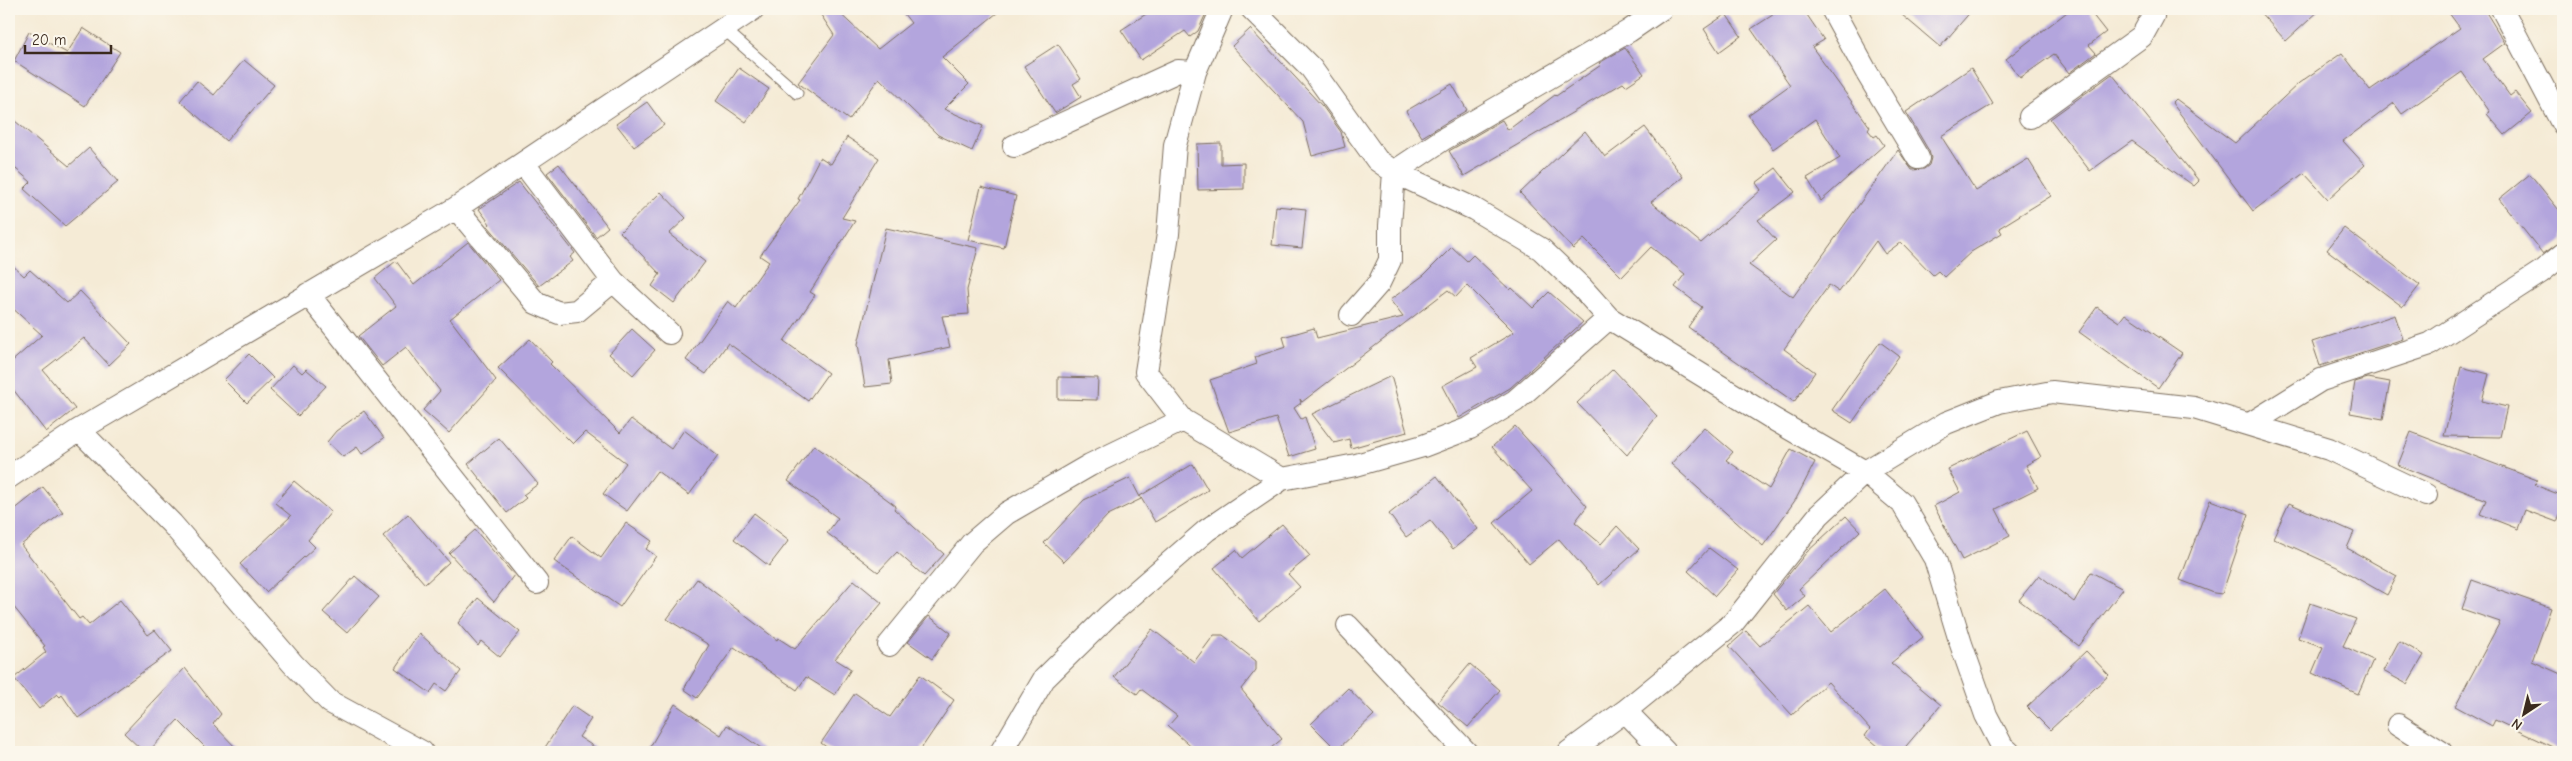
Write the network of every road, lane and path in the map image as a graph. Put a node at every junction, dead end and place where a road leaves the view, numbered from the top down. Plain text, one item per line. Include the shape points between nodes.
1 (753, 9) edge
2 (1222, 9) edge
3 (1252, 9) edge
4 (1661, 9) edge
5 (1832, 9) edge
6 (2150, 9) edge
7 (2502, 9) edge
8 (724, 30) junction
9 (1195, 72) junction
10 (797, 93) dead end
11 (2030, 117) dead end
12 (2563, 125) edge
13 (1014, 146) dead end
14 (1918, 158) dead end
15 (524, 164) junction
16 (1394, 172) junction
17 (456, 208) junction
18 (2563, 254) edge
19 (614, 281) junction
20 (308, 294) junction
21 (1351, 315) dead end
22 (1609, 318) junction
23 (669, 333) dead end
24 (1183, 420) junction
25 (2250, 424) junction
26 (78, 430) junction
27 (1865, 472) junction
28 (9, 477) edge
29 (1282, 478) junction
30 (2426, 495) dead end
31 (537, 583) dead end
32 (1348, 626) dead end
33 (889, 645) dead end
34 (1625, 711) junction
35 (2398, 725) dead end
36 (422, 752) edge
37 (1001, 752) edge
38 (1466, 752) edge
39 (1569, 752) edge
40 (1665, 752) edge
41 (2008, 752) edge
42 (2441, 752) edge

1 - 8 street
2 - 9 street
3 - 16 street via 1311,68 1377,160
4 - 16 street
5 - 14 street
6 - 11 street via 2153,16 2142,36
7 - 12 street
8 - 10 lane
8 - 15 street
9 - 13 street via 1178,71
9 - 24 street via 1175,145 1168,234 1146,372
15 - 17 street
15 - 19 street
16 - 21 street via 1390,260 1379,283
16 - 22 street via 1474,210 1540,249
17 - 19 street via 536,303 559,314 577,311
17 - 20 street
18 - 25 street via 2541,272 2430,344 2320,380
19 - 23 street
20 - 26 street
20 - 31 street
22 - 27 street
22 - 29 street via 1515,402 1470,428 1423,446 1356,465
24 - 29 street
24 - 33 street via 1090,465 1007,513 972,544
25 - 27 street via 2194,408 2052,392 2000,402 1946,423
25 - 30 street via 2329,449
26 - 28 street
26 - 36 street via 172,524 330,702
27 - 34 street via 1819,516 1733,623
27 - 41 street via 1902,503 1935,559 1986,715
29 - 37 street via 1207,530 1095,628 1044,679
32 - 38 street
34 - 39 street
34 - 40 street
35 - 42 street

